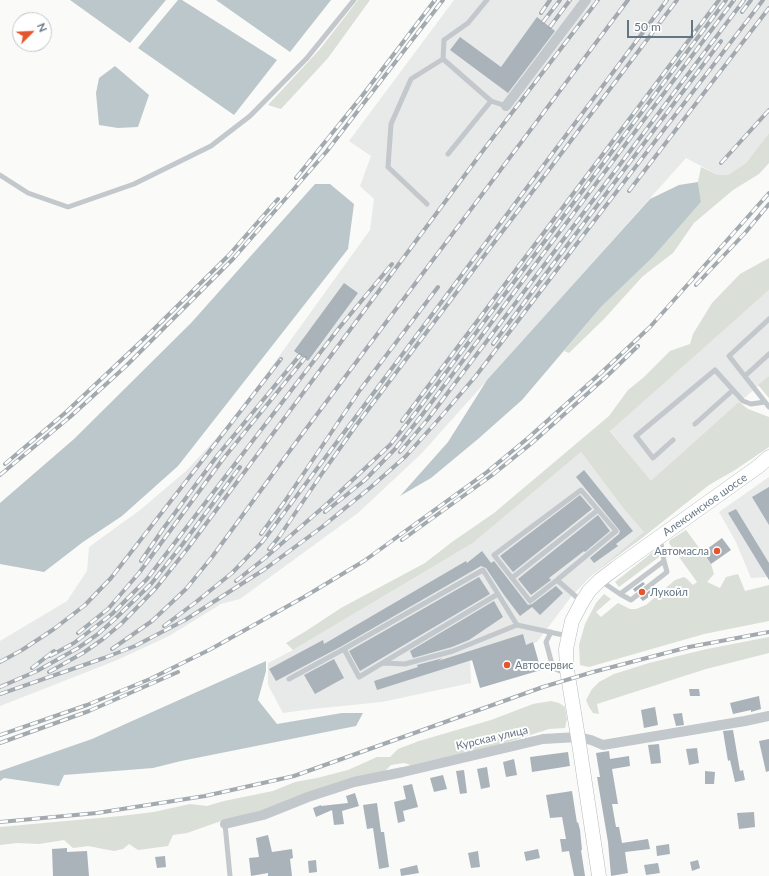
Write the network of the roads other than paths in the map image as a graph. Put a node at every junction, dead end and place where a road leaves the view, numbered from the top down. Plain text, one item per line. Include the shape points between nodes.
1 (354, 0) edge
2 (487, 0) edge
3 (586, 0) edge
4 (443, 59) junction
5 (491, 101) junction
6 (506, 106) joint
7 (448, 154) dead end
8 (0, 175) edge
9 (427, 204) dead end
10 (769, 319) edge
11 (769, 354) edge
12 (746, 375) junction
13 (733, 390) junction
14 (765, 402) junction
15 (769, 406) edge
16 (695, 424) dead end
17 (673, 440) dead end
18 (769, 457) edge
19 (598, 510) junction
20 (659, 537) junction
21 (664, 561) junction
22 (512, 578) junction
23 (557, 580) junction
24 (600, 580) junction
25 (498, 594) junction
26 (620, 594) junction
27 (582, 602) junction
28 (517, 624) junction
29 (551, 632) junction
30 (569, 636) junction
31 (344, 649) junction
32 (383, 663) junction
33 (567, 670) junction
34 (289, 679) dead end
35 (769, 716) edge
36 (578, 737) junction
37 (225, 824) joint
38 (230, 876) edge
39 (599, 876) edge

1 - 8 lane via 307,58 250,116 211,146 134,184 68,207 28,193
2 - 4 lane via 468,23 444,40
3 - 6 street
4 - 5 lane
4 - 9 lane via 411,79 392,124 388,167
5 - 6 lane
5 - 7 lane
10 - 12 lane via 729,356
11 - 12 lane
12 - 14 lane
13 - 14 lane via 743,401 751,404
13 - 16 lane
13 - 17 lane via 715,370 636,436 653,458
14 - 15 lane
18 - 20 main road, Алексинское шоссе
19 - 22 lane
19 - 22 lane via 581,490 494,555
19 - 23 lane via 616,531
20 - 21 lane
20 - 24 main road, Алексинское шоссе
21 - 26 lane
21 - 26 lane via 667,572 631,600
22 - 23 lane via 530,601
23 - 27 lane
24 - 26 lane
24 - 27 main road, Алексинское шоссе
25 - 28 lane
25 - 31 lane via 483,570
25 - 32 lane
27 - 30 main road, Алексинское шоссе via 572,621
28 - 29 lane
28 - 32 lane via 454,651 405,664
29 - 30 lane
29 - 33 lane via 546,642 553,668
30 - 33 main road, Алексинское шоссе via 566,649
31 - 32 lane via 359,677
31 - 34 lane
33 - 36 main road, Алексинское шоссе
35 - 36 street, Курская улица via 603,745
36 - 37 street, Курская улица via 543,738 354,782 263,815
36 - 39 main road, Алексинское шоссе
37 - 38 lane

